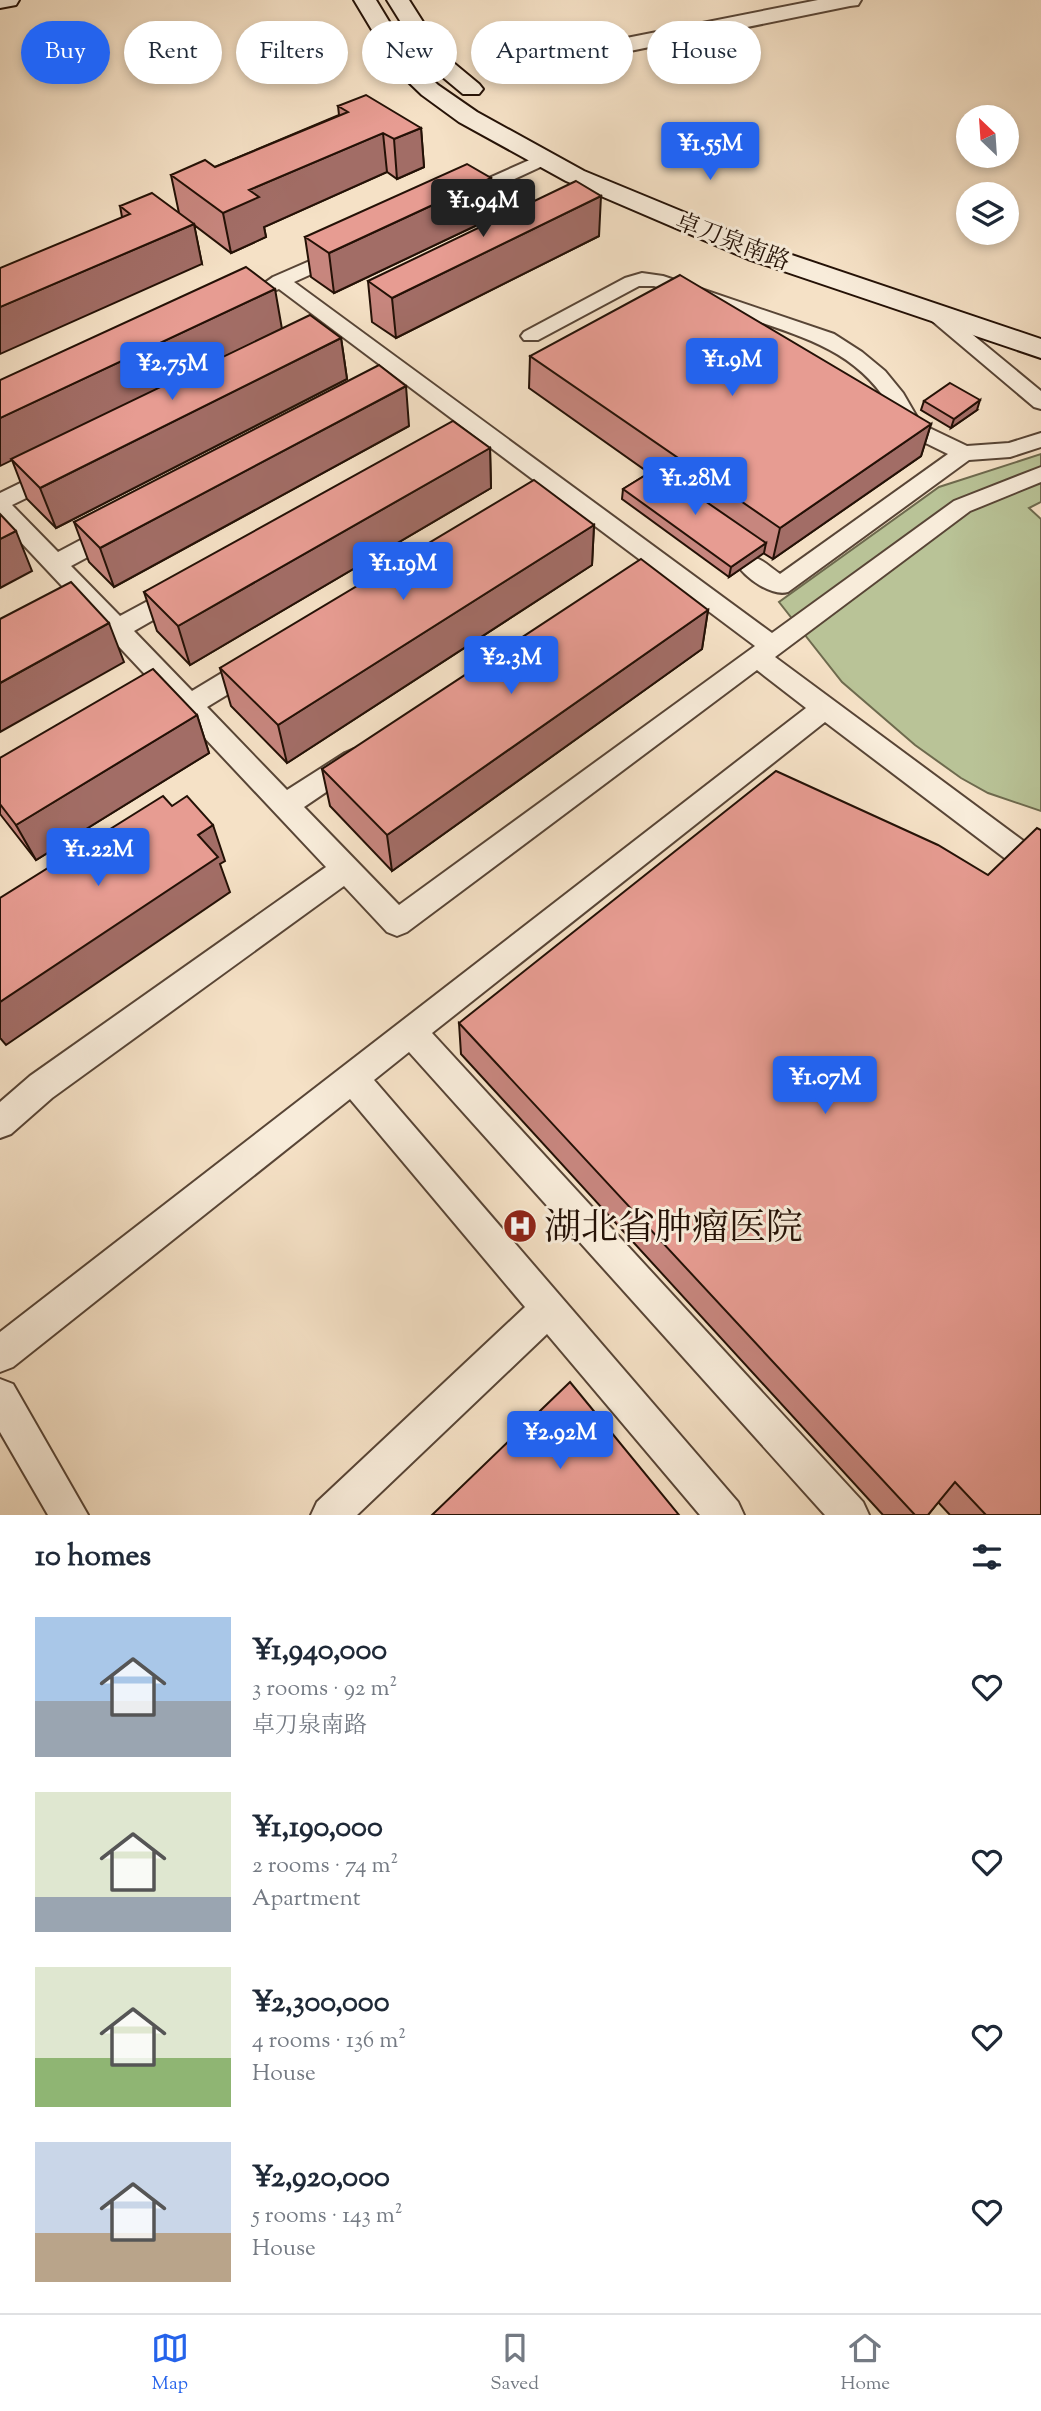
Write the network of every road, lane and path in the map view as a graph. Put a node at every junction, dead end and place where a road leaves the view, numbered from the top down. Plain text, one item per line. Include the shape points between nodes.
1 (8, 0) edge
2 (365, 0) edge
3 (398, 0) edge
4 (850, 0) edge
5 (0, 2) edge
6 (633, 44) edge
7 (543, 159) junction
8 (445, 205) edge
9 (356, 246) edge
10 (280, 281) junction
11 (930, 292) junction
12 (256, 293) edge
13 (713, 299) junction
14 (749, 335) edge
15 (531, 336) dead end
16 (1041, 349) edge
17 (1041, 402) edge
18 (874, 409) edge
19 (912, 427) junction
20 (1041, 440) edge
21 (964, 453) junction
22 (75, 465) edge
23 (1041, 474) edge
24 (0, 504) edge
25 (128, 525) edge
26 (748, 563) edge
27 (55, 564) junction
28 (201, 582) edge
29 (83, 593) junction
30 (60, 606) edge
31 (117, 629) junction
32 (765, 652) junction
33 (272, 655) edge
34 (189, 705) junction
35 (825, 707) junction
36 (378, 744) edge
37 (285, 805) junction
38 (346, 869) junction
39 (1041, 870) edge
40 (411, 1032) junction
41 (352, 1078) junction
42 (0, 1123) edge
43 (549, 1308) junction
44 (0, 1354) edge
45 (0, 1397) edge
46 (69, 1515) edge
47 (330, 1515) edge
48 (725, 1515) edge
49 (850, 1515) edge

1 - 5 street
2 - 7 street, 卓刀泉南路 via 404,65 430,90
3 - 11 street, 卓刀泉南路 via 435,59 459,81 547,135 600,162 777,235
4 - 6 street
7 - 8 lane
7 - 11 street, 卓刀泉南路 via 758,253
9 - 10 lane
10 - 12 lane
10 - 32 lane
11 - 16 street, 卓刀泉南路
11 - 17 lane
13 - 14 lane
13 - 15 lane via 642,279
13 - 19 lane via 827,338 858,356 886,382
18 - 19 lane
19 - 21 lane
20 - 21 lane via 1010,450
21 - 26 lane via 780,586
22 - 24 lane
23 - 32 lane via 962,506
24 - 27 lane
25 - 27 lane
27 - 29 lane
28 - 31 lane
29 - 30 lane
29 - 31 lane
31 - 34 lane
32 - 35 lane
32 - 38 lane via 397,923
33 - 34 lane
34 - 37 lane
35 - 39 lane
35 - 40 lane
36 - 37 lane
37 - 38 lane
38 - 42 lane via 41,1087
40 - 41 lane
40 - 49 lane
41 - 43 lane
41 - 44 lane
43 - 47 lane
43 - 48 lane
45 - 46 lane

